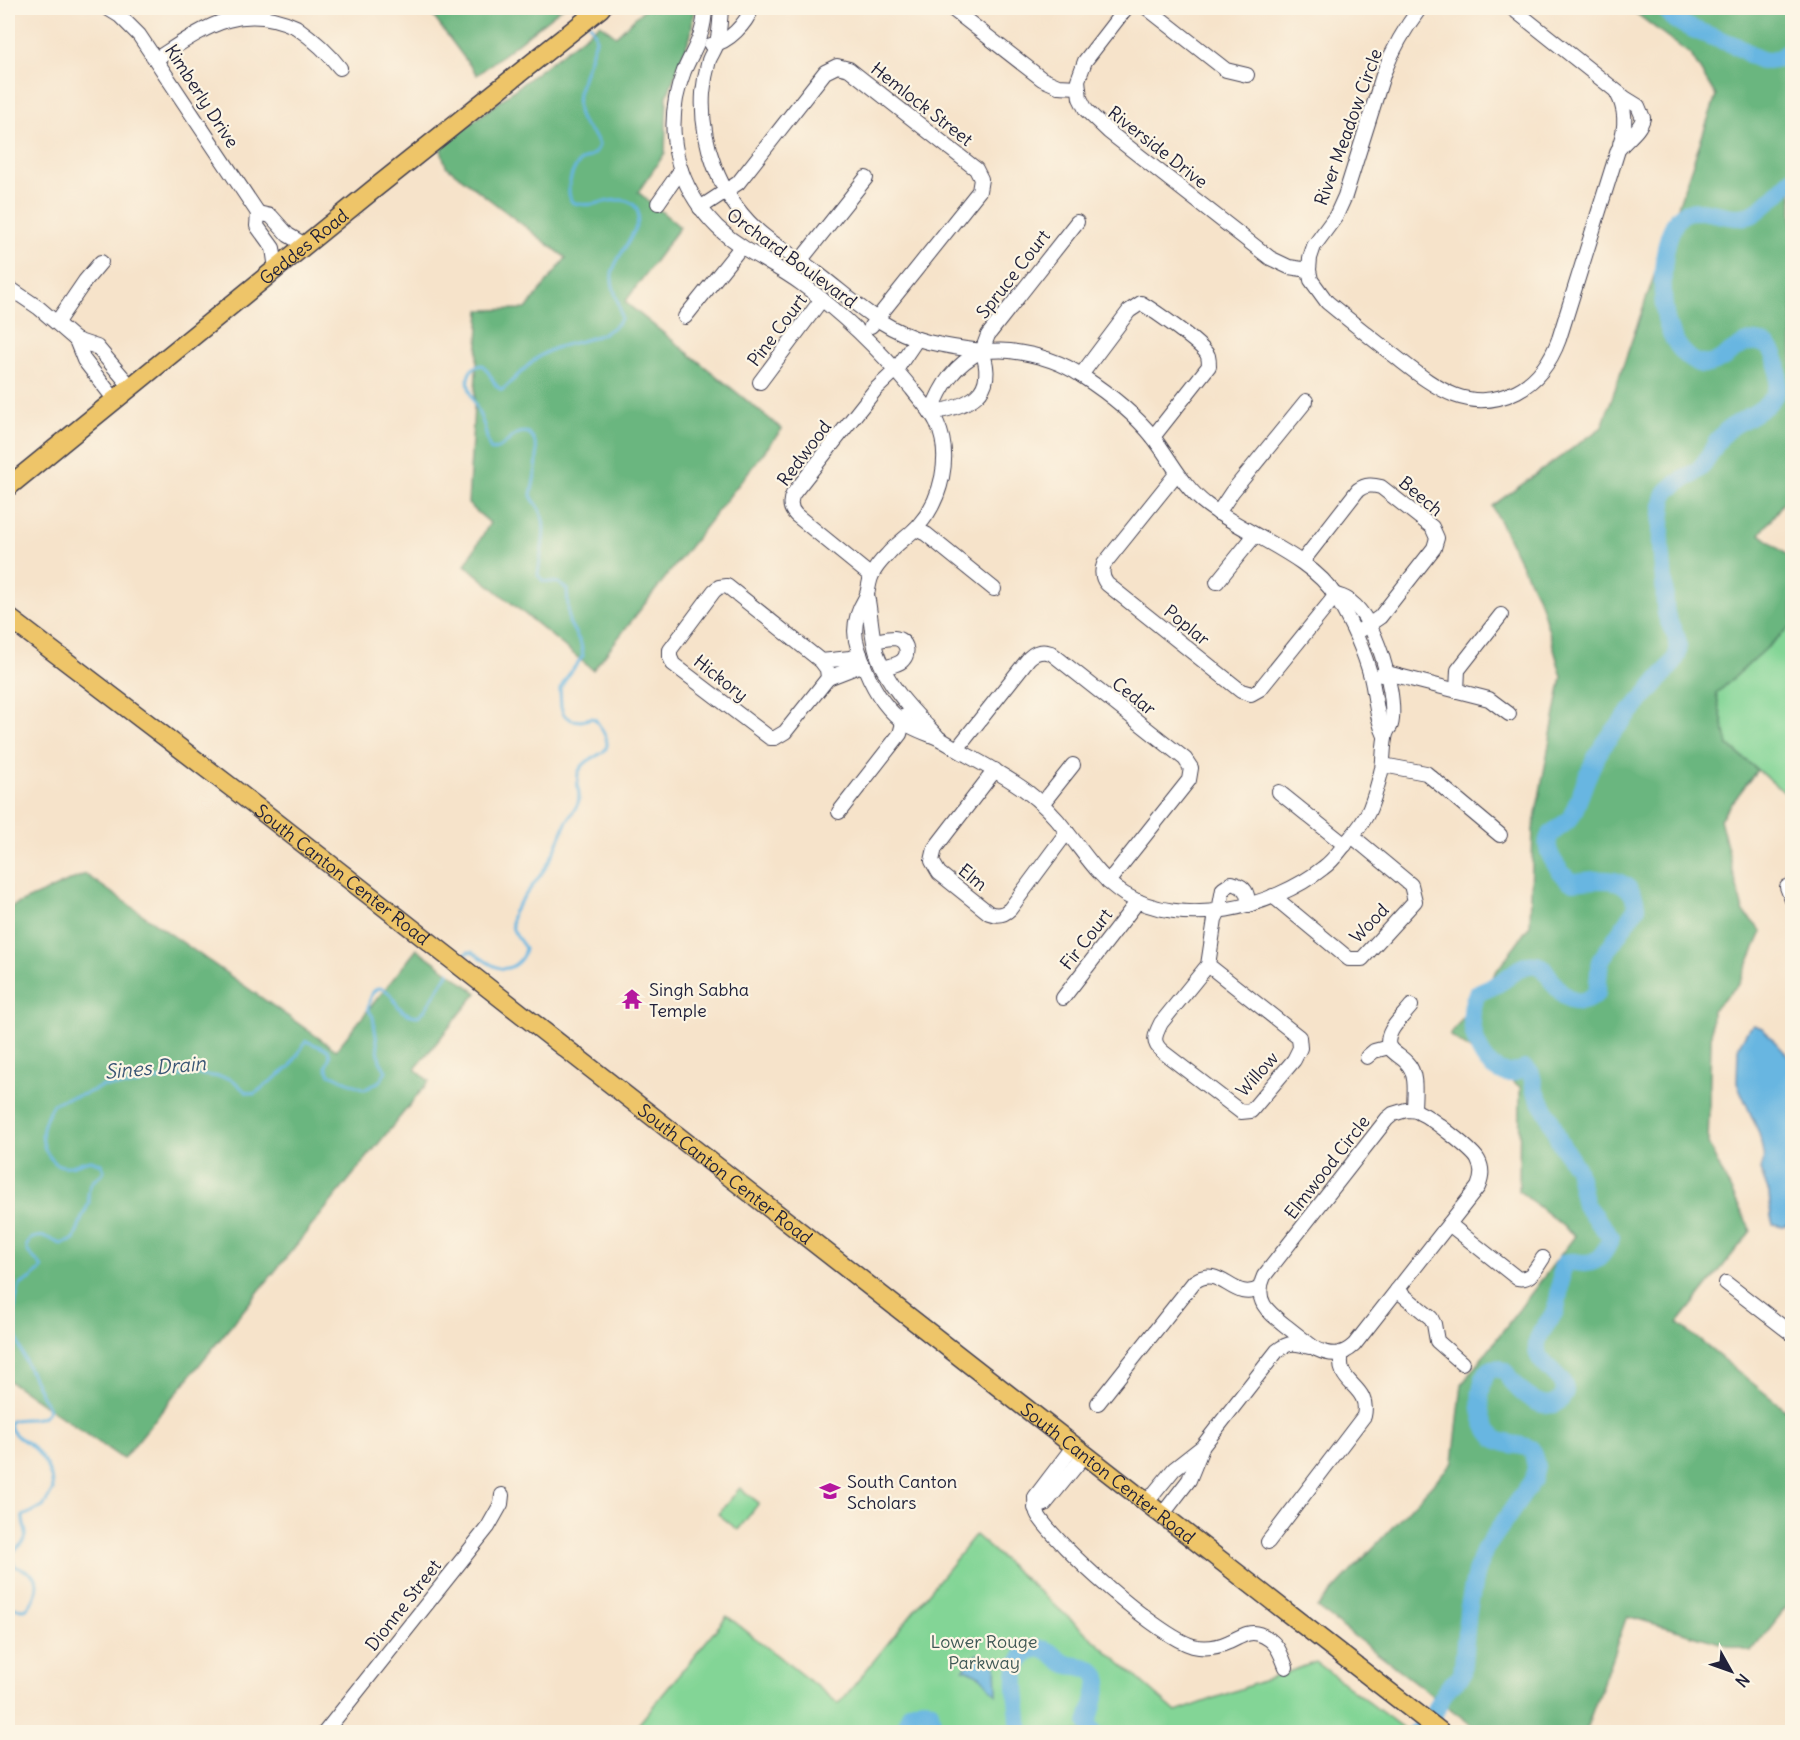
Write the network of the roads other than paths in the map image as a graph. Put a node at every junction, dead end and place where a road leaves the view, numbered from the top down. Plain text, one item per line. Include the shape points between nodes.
1 (107, 8) edge
2 (705, 8) edge
3 (721, 8) edge
4 (752, 8) edge
5 (951, 8) edge
6 (1126, 8) edge
7 (1147, 8) edge
8 (1420, 8) edge
9 (1512, 8) edge
10 (599, 9) edge
11 (968, 13) edge
12 (699, 43) junction
13 (717, 45) junction
14 (156, 59) junction
15 (340, 68) dead end
16 (1247, 75) dead end
17 (1078, 87) junction
18 (681, 170) junction
19 (866, 178) dead end
20 (726, 191) junction
21 (658, 203) dead end
22 (700, 208) junction
23 (258, 213) junction
24 (1077, 222) dead end
25 (305, 245) junction
26 (741, 247) junction
27 (800, 261) junction
28 (101, 262) dead end
29 (276, 269) junction
30 (1309, 270) junction
31 (789, 275) junction
32 (8, 287) edge
33 (822, 299) junction
34 (685, 317) dead end
35 (876, 320) junction
36 (57, 322) junction
37 (863, 335) junction
38 (917, 339) junction
39 (76, 340) junction
40 (981, 351) junction
41 (896, 370) junction
42 (1081, 375) junction
43 (760, 382) dead end
44 (131, 387) junction
45 (116, 400) junction
46 (1306, 401) dead end
47 (932, 413) junction
48 (1153, 437) junction
49 (1177, 473) junction
50 (8, 487) edge
51 (1218, 513) junction
52 (915, 529) junction
53 (1255, 535) junction
54 (1302, 562) junction
55 (872, 576) junction
56 (1217, 582) dead end
57 (994, 589) dead end
58 (867, 595) junction
59 (1336, 595) junction
60 (1501, 615) dead end
61 (8, 617) edge
62 (1369, 625) junction
63 (1354, 634) junction
64 (875, 647) junction
65 (862, 659) junction
66 (821, 661) junction
67 (883, 668) junction
68 (1387, 673) junction
69 (1371, 677) junction
70 (828, 678) junction
71 (1457, 691) junction
72 (911, 708) junction
73 (1509, 714) dead end
74 (902, 722) junction
75 (1385, 736) junction
76 (940, 739) junction
77 (957, 749) junction
78 (1073, 765) dead end
79 (1383, 765) junction
80 (995, 770) junction
81 (1279, 792) dead end
82 (1042, 804) junction
83 (839, 812) dead end
84 (1067, 832) junction
85 (1500, 835) dead end
86 (1349, 840) junction
87 (1108, 882) junction
88 (1273, 896) junction
89 (1138, 901) junction
90 (1249, 904) junction
91 (1219, 911) junction
92 (1208, 964) junction
93 (1063, 998) dead end
94 (1411, 1006) dead end
95 (1389, 1047) junction
96 (1367, 1057) dead end
97 (1414, 1110) junction
98 (1449, 1224) junction
99 (1542, 1258) dead end
100 (1726, 1283) dead end
101 (1260, 1288) junction
102 (1397, 1290) junction
103 (1273, 1316) junction
104 (1792, 1334) edge
105 (1316, 1349) junction
106 (1277, 1352) junction
107 (1342, 1353) junction
108 (1462, 1363) dead end
109 (1098, 1403) dead end
110 (1202, 1447) junction
111 (1078, 1451) junction
112 (502, 1495) dead end
113 (1146, 1502) junction
114 (1162, 1515) junction
115 (1268, 1542) dead end
116 (1286, 1667) dead end
117 (325, 1732) edge
118 (1441, 1732) edge

1 - 14 street, Kimberly Drive via 139,35
2 - 12 street, Orchard Boulevard
3 - 13 street, Orchard Boulevard
4 - 13 street via 732,34
5 - 11 street
6 - 17 street via 1084,61
7 - 16 street via 1226,70
8 - 30 street, River Meadow Circle via 1392,53 1345,196 1314,246
9 - 30 street via 1638,106 1643,118 1618,150 1556,350 1548,364 1527,386 1510,394 1471,400 1451,395 1327,302
10 - 25 main road, Geddes Road
11 - 17 street via 1042,79 1058,86
12 - 13 street
12 - 18 street, Orchard Boulevard via 683,73 675,108 674,136
13 - 20 street, Orchard Boulevard via 705,76 703,115 710,154
14 - 15 street via 219,18 254,10 287,21 318,43
14 - 23 street, Kimberly Drive
17 - 30 street, Riverside Drive via 1086,110 1109,132 1270,258 1289,267
18 - 21 street
18 - 22 street, Orchard Boulevard
19 - 27 street
20 - 22 street, Hemlock Street
20 - 27 street, Orchard Boulevard via 755,228
20 - 35 street, Hemlock Street via 738,183 825,72 837,66 849,69 976,169 981,179 979,191
22 - 26 street, Orchard Boulevard
23 - 25 street, Kimberly Drive via 271,216 288,235
23 - 29 street, Kimberly Drive via 257,226 273,248
24 - 40 street, Spruce Court via 988,335
25 - 29 main road, Geddes Road
26 - 31 street, Orchard Boulevard
26 - 34 street
27 - 31 street
27 - 35 street, Orchard Boulevard
28 - 36 street
29 - 44 main road, Geddes Road
31 - 33 street, Orchard Boulevard
32 - 36 street
33 - 37 street, Orchard Boulevard
33 - 43 street, Pine Court
35 - 37 street, Hemlock Street
35 - 38 street, Orchard Boulevard
36 - 39 street
37 - 41 street, Orchard Boulevard
38 - 40 street, Orchard Boulevard
38 - 41 street, Redwood
39 - 44 street via 97,347
39 - 45 street via 84,360
40 - 42 street, Orchard Boulevard via 1032,355
40 - 47 street via 956,370 942,388
40 - 47 street via 988,376 979,394 953,409
41 - 47 street, Orchard Boulevard
41 - 55 street, Redwood via 868,399 790,502 796,515
42 - 48 street, Orchard Boulevard via 1131,412
42 - 48 street via 1129,311 1141,303 1198,345 1208,355 1209,366
44 - 45 main road, Geddes Road
45 - 50 main road, Geddes Road
46 - 51 street
47 - 52 street, Orchard Boulevard via 943,443 942,479 931,508
48 - 49 street, Orchard Boulevard
49 - 51 street, Orchard Boulevard via 1194,495
49 - 59 street, Poplar via 1104,564 1103,577 1241,691 1251,694 1260,689
51 - 53 street, Orchard Boulevard
52 - 55 street, Orchard Boulevard via 886,556
52 - 57 street
53 - 54 street, Orchard Boulevard
53 - 56 street
54 - 59 street, Orchard Boulevard
54 - 62 street, Beech via 1358,490 1366,486 1381,487 1431,526 1437,537 1434,548 1380,617
55 - 58 street, Orchard Boulevard
58 - 64 street, Orchard Boulevard
58 - 65 street, Orchard Boulevard via 858,609 856,622 856,642
59 - 62 street, Orchard Boulevard via 1353,603
59 - 63 street, Orchard Boulevard
60 - 71 street via 1458,670
61 - 111 main road, South Canton Center Road
62 - 63 street
62 - 68 street, Orchard Boulevard
63 - 69 street, Orchard Boulevard
64 - 65 street
64 - 67 street, Orchard Boulevard
64 - 67 street via 897,638 906,647 902,660
65 - 66 street
65 - 70 street
65 - 74 street, Orchard Boulevard via 881,699
66 - 70 street, Hickory
66 - 70 street, Hickory via 727,586 714,591 670,650 674,664 770,738 785,732
67 - 72 street, Orchard Boulevard
68 - 69 street
68 - 71 street
68 - 75 street, Orchard Boulevard via 1392,723
69 - 75 street, Orchard Boulevard
71 - 73 street via 1489,699
72 - 74 street
72 - 76 street, Orchard Boulevard
74 - 76 street, Orchard Boulevard
74 - 83 street via 900,734
75 - 79 street, Orchard Boulevard
76 - 77 street, Orchard Boulevard
77 - 80 street, Orchard Boulevard
77 - 87 street, Cedar via 1029,658 1045,651 1185,759 1191,768 1189,780
78 - 82 street
79 - 85 street via 1426,773
79 - 86 street, Orchard Boulevard via 1368,814
80 - 82 street, Orchard Boulevard
80 - 84 street, Elm via 935,848 932,861 939,873 989,913 1002,914 1013,906
81 - 86 street
82 - 84 street, Orchard Boulevard
84 - 87 street, Orchard Boulevard
86 - 88 street, Orchard Boulevard via 1326,867
86 - 88 street, Wood via 1411,885 1415,901 1362,959 1349,959
87 - 89 street, Orchard Boulevard
88 - 90 street, Orchard Boulevard
89 - 91 street, Orchard Boulevard via 1176,911
89 - 93 street, Fir Court
90 - 91 street, Orchard Boulevard
90 - 91 street, Willow via 1241,885 1232,883 1223,889
91 - 92 street, Willow
92 - 92 street, Willow via 1161,1023 1154,1040 1157,1047 1228,1103 1241,1112 1251,1111 1294,1060 1300,1048 1299,1036
94 - 95 street via 1389,1034
95 - 96 street
95 - 97 street via 1412,1070
97 - 98 street via 1474,1155 1481,1167 1478,1187
97 - 101 street, Elmwood Circle via 1400,1111 1388,1119 1264,1276
98 - 99 street via 1517,1278 1530,1276
98 - 102 street
100 - 104 street
101 - 103 street via 1263,1305
101 - 109 street via 1239,1292 1217,1278 1199,1278
102 - 107 street via 1354,1345
102 - 108 street via 1431,1318 1437,1341
103 - 105 street
103 - 106 street via 1281,1334
105 - 106 street via 1294,1343
105 - 107 street via 1331,1355
106 - 110 street
107 - 115 street via 1343,1375 1362,1394 1364,1416
110 - 113 street via 1174,1469
110 - 114 street via 1189,1480
111 - 113 main road, South Canton Center Road
111 - 116 street via 1045,1504 1035,1508 1053,1535 1170,1636 1207,1647 1255,1632 1272,1640
112 - 117 street, Dionne Street via 488,1527
113 - 114 main road, South Canton Center Road
114 - 118 main road, South Canton Center Road

